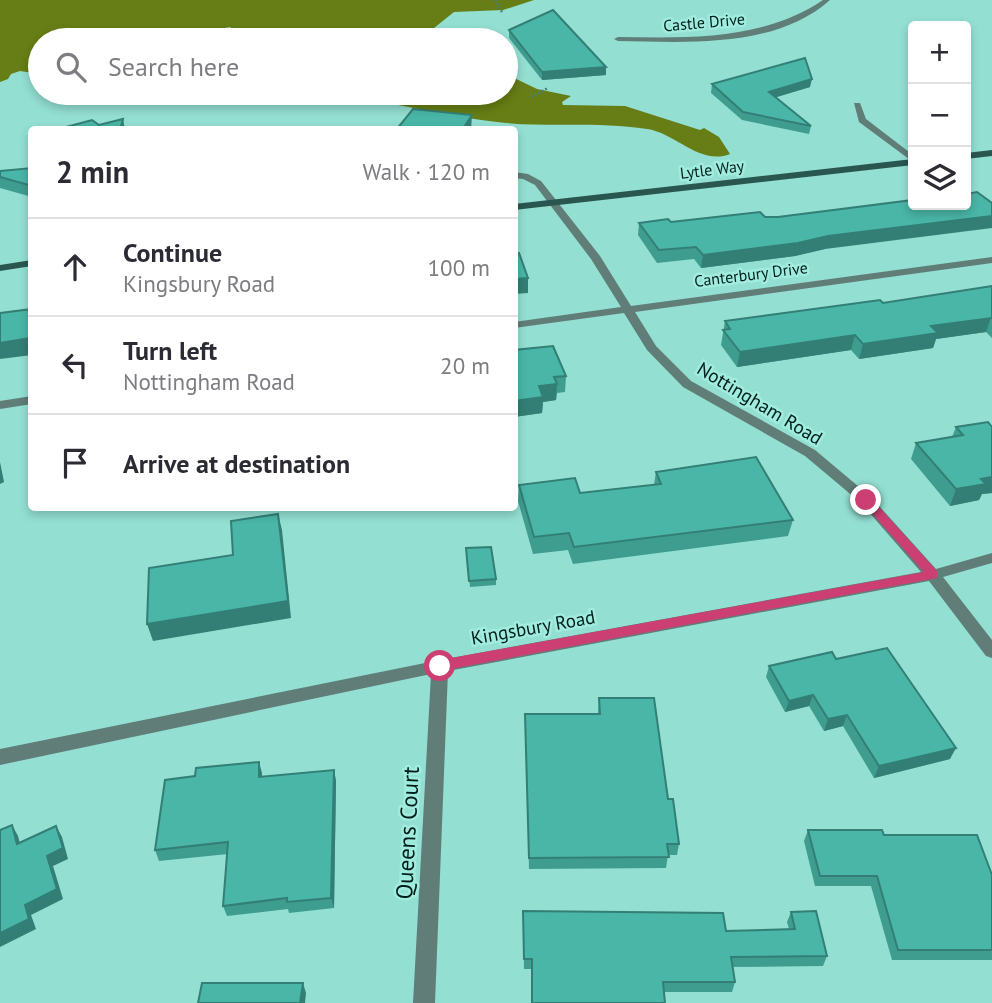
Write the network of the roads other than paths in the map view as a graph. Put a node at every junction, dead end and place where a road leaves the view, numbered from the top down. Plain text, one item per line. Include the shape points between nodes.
1 (827, 0) edge
2 (618, 39) dead end
3 (857, 105) dead end
4 (991, 154) edge
5 (908, 156) edge
6 (971, 156) edge
7 (908, 161) edge
8 (518, 175) edge
9 (554, 203) junction
10 (518, 207) edge
11 (992, 260) edge
12 (28, 264) edge
13 (0, 268) edge
14 (625, 308) junction
15 (518, 324) edge
16 (28, 401) edge
17 (0, 405) edge
18 (992, 558) edge
19 (933, 575) junction
20 (992, 652) edge
21 (440, 666) junction
22 (0, 757) edge
23 (424, 1003) edge

1 - 2 street, Castle Drive via 814,12 761,30 698,38
3 - 5 street via 862,120
4 - 6 street
7 - 9 street, Lytle Way
8 - 9 street, Nottingham Road via 538,183
9 - 10 street, Lytle Way
9 - 14 street, Nottingham Road via 596,258
11 - 14 street, Canterbury Drive
12 - 13 street
14 - 15 street, Canterbury Drive
14 - 19 street, Nottingham Road via 652,348 687,384 810,453 866,500
16 - 17 street
18 - 19 street, Kingsbury Road
19 - 20 street, Nottingham Road
19 - 21 street, Kingsbury Road
21 - 22 street, Kingsbury Road
21 - 23 street, Queens Court

